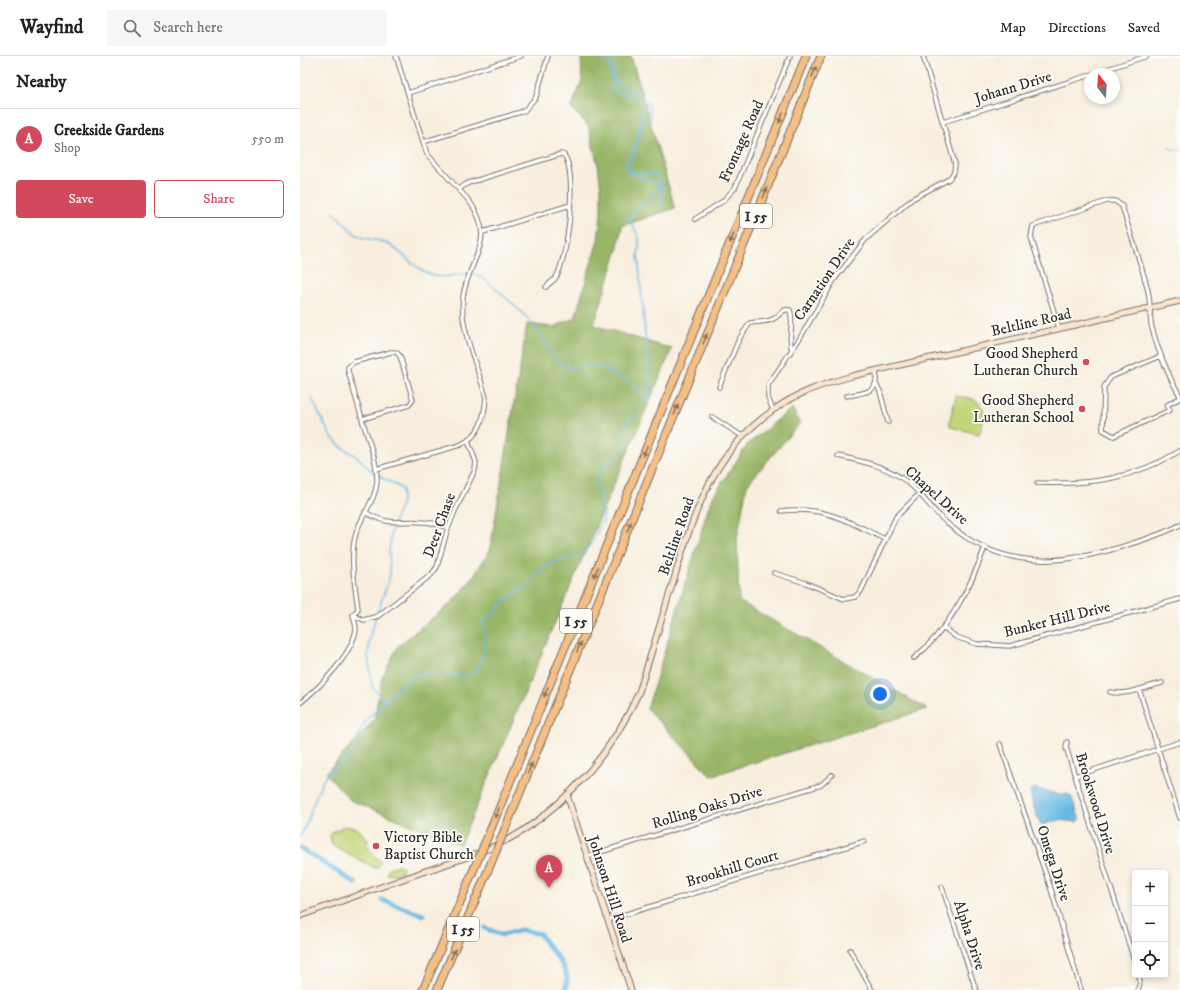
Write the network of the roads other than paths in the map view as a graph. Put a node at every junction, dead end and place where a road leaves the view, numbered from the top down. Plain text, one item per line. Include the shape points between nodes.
1 (396, 56) edge
2 (521, 56) edge
3 (547, 56) edge
4 (790, 56) edge
5 (806, 56) edge
6 (821, 56) edge
7 (923, 56) edge
8 (1147, 56) edge
9 (1110, 68) edge
10 (1084, 76) edge
11 (408, 93) junction
12 (943, 122) junction
13 (423, 142) junction
14 (459, 189) junction
15 (570, 205) junction
16 (695, 219) dead end
17 (483, 232) junction
18 (546, 287) dead end
19 (1180, 300) edge
20 (1149, 308) junction
21 (1059, 328) junction
22 (792, 350) junction
23 (1161, 356) junction
24 (876, 370) junction
25 (876, 384) junction
26 (719, 387) dead end
27 (846, 396) dead end
28 (1180, 397) edge
29 (773, 410) junction
30 (712, 417) dead end
31 (362, 419) junction
32 (888, 422) dead end
33 (742, 436) junction
34 (468, 441) junction
35 (1180, 451) edge
36 (838, 456) dead end
37 (376, 469) junction
38 (1038, 483) dead end
39 (919, 494) junction
40 (781, 511) dead end
41 (365, 512) junction
42 (1180, 525) edge
43 (448, 528) junction
44 (885, 539) junction
45 (985, 547) junction
46 (774, 573) dead end
47 (1180, 599) edge
48 (353, 614) junction
49 (942, 627) junction
50 (914, 658) dead end
51 (1162, 683) dead end
52 (1139, 689) junction
53 (1110, 692) dead end
54 (300, 704) edge
55 (1066, 742) dead end
56 (1180, 742) edge
57 (1000, 744) dead end
58 (1157, 749) junction
59 (832, 775) dead end
60 (1075, 776) junction
61 (567, 795) junction
62 (1180, 818) edge
63 (865, 841) dead end
64 (586, 856) junction
65 (942, 887) dead end
66 (300, 916) edge
67 (607, 920) junction
68 (850, 950) dead end
69 (1132, 954) edge
70 (1139, 978) edge
71 (423, 990) edge
72 (437, 990) edge
73 (631, 990) edge
74 (872, 990) edge
75 (976, 990) edge
76 (1081, 990) edge
77 (1138, 990) edge

1 - 11 street
2 - 11 street
3 - 13 street via 536,97 524,111
4 - 16 street, Frontage Road via 735,188 723,201
5 -> 71 highway, I 55, bridge
72 -> 6 highway, I 55, bridge via 490,868
7 - 12 street, Carnation Drive
8 - 9 street, Johann Drive
10 - 12 street, Johann Drive
11 - 13 street
12 - 22 street, Carnation Drive via 955,164 952,175 912,199 866,239 834,280
13 - 14 street via 428,154
14 - 15 street via 468,183 561,154 568,162
14 - 17 street via 476,209
15 - 17 street
15 - 18 street via 570,220 563,255 555,278
17 - 34 street via 480,249 465,289 462,313 486,398 481,426
19 - 20 main road, Beltline Road
20 - 21 main road, Beltline Road
20 - 21 street via 1148,293 1122,206 1115,201 1107,200 1040,223 1031,230
20 - 23 street
21 - 24 main road, Beltline Road
22 - 26 street via 790,310 767,321 750,322
22 - 29 street, Carnation Drive via 768,385 768,398
23 - 28 street
23 - 28 street via 1111,377 1104,387 1103,430 1114,436 1170,410 1167,405
24 - 25 street
24 - 29 main road, Beltline Road via 812,389
25 - 27 street via 868,392
25 - 32 street
29 - 33 main road, Beltline Road
30 - 33 street
31 - 31 street via 348,367 354,362 396,352 402,359 414,400 409,405
31 - 37 street
33 - 61 main road, Beltline Road via 723,459 699,503 633,705 600,758
34 - 37 street
34 - 43 street, Deer Chase via 476,462 475,470
35 - 38 street via 1143,469 1108,480 1073,484
36 - 39 street, Chapel Drive via 885,469 904,480
37 - 41 street via 375,492
39 - 44 street via 896,517
39 - 45 street, Chapel Drive via 949,524
40 - 44 street via 806,509 824,512
41 - 43 street via 390,523 422,522
41 - 48 street via 354,544 353,563 358,609
42 - 45 street, Chapel Drive via 1143,540 1095,555 1068,560 1027,560
43 - 48 street, Deer Chase via 439,563 431,575 378,616 364,620
44 - 46 street via 861,591 851,598 839,598 806,583
45 - 49 street via 975,572
47 - 49 street, Bunker Hill Drive via 1010,646 977,644 956,637
48 - 54 street via 356,628 351,644 326,678
49 - 50 street via 924,650
51 - 52 street
52 - 53 street via 1118,694
52 - 58 street
55 - 60 street, Brookwood Drive
56 - 58 street
57 - 76 street, Omega Drive via 1050,886
58 - 60 street
58 - 62 street
59 - 64 street, Rolling Oaks Drive via 821,785
60 - 69 street, Brookwood Drive
61 - 64 main road, Johnson Hill Road
61 - 66 main road, Beltline Road via 532,824 488,849
63 - 67 street, Brookhill Court
64 - 67 main road, Johnson Hill Road
65 - 75 street, Alpha Drive
67 - 73 main road, Johnson Hill Road
68 - 74 street
70 - 77 street

